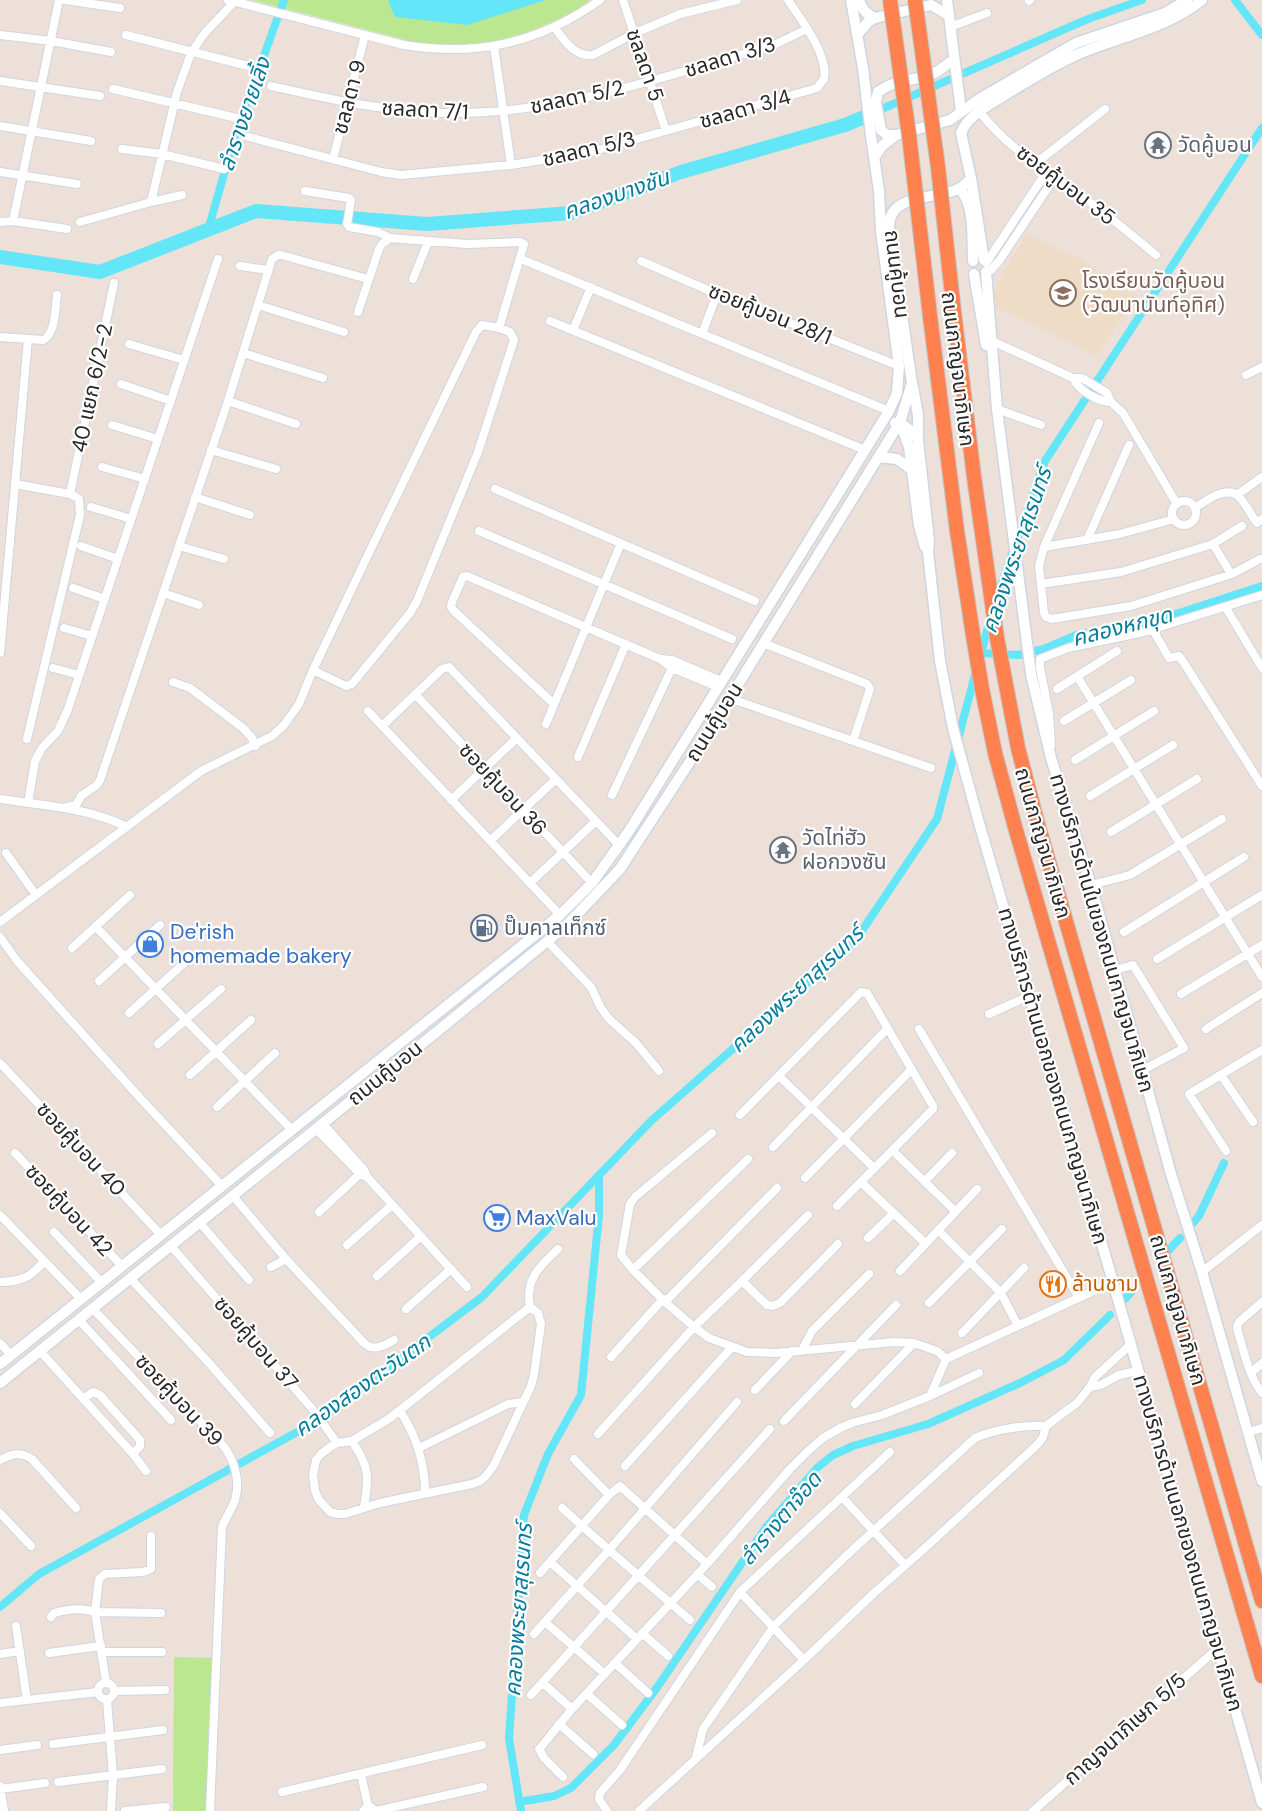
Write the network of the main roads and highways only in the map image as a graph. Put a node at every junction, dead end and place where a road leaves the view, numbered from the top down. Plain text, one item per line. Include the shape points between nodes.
1 (851, 0) edge
2 (859, 0) edge
3 (890, 0) edge
4 (915, 0) edge
5 (947, 0) edge
6 (1187, 0) edge
7 (1202, 0) edge
8 (932, 2) edge
9 (948, 15) junction
10 (875, 18) junction
11 (858, 34) junction
12 (954, 59) junction
13 (863, 68) junction
14 (892, 84) junction
15 (872, 103) junction
16 (960, 106) junction
17 (950, 120) junction
18 (874, 126) junction
19 (961, 133) junction
20 (896, 135) junction
21 (874, 158) junction
22 (971, 178) junction
23 (960, 189) junction
24 (879, 191) junction
25 (899, 205) junction
26 (982, 264) junction
27 (993, 374) junction
28 (912, 384) junction
29 (891, 406) junction
30 (900, 422) junction
31 (878, 429) junction
32 (918, 440) junction
33 (879, 457) junction
34 (912, 470) junction
35 (928, 552) junction
36 (469, 989) junction
37 (477, 998) junction
38 (0, 1364) edge
39 (0, 1383) edge
40 (1262, 1481) edge
41 (1262, 1601) edge
42 (1262, 1676) edge
43 (1262, 1803) edge

1 - 11 main road
2 - 10 main road via 862,9
3 - 42 highway, ถนนกาญจนาภิเษก, bridge via 957,531 995,753
4 - 41 highway, ถนนกาญจนาภิเษก, bridge via 992,605 1018,748
5 - 9 main road
6 - 16 main road via 1165,13 1076,43
7 - 19 main road via 1174,19 1042,72 980,112 966,123
8 - 9 main road
8 - 10 main road
9 - 12 main road
10 - 11 main road
11 - 13 main road
12 - 14 main road via 930,75
12 - 16 main road
13 - 14 main road via 876,83
13 - 15 main road
14 - 15 main road via 878,92
15 - 18 main road
16 - 17 main road
17 - 19 main road
17 - 20 main road
18 - 20 main road via 883,134
18 - 21 main road
19 - 22 main road
20 - 21 main road
21 - 24 main road, ถนนคู้บอน
22 - 23 main road
22 - 26 main road, ทางบริการด้านในของถนนกาญจนาภิเษก
23 - 25 main road, ถนนคู้บอน
23 - 26 main road, ทางบริการด้านในของถนนกาญจนาภิเษก via 969,206
24 - 25 main road
24 - 29 main road, ถนนคู้บอน via 899,366 899,386
25 - 28 main road, ถนนคู้บอน via 890,216 889,226
26 - 27 main road, ทางบริการด้านในของถนนกาญจนาภิเษก
26 - 27 main road, ทางบริการด้านในของถนนกาญจนาภิเษก via 980,276 974,274
27 - 40 main road, ทางบริการด้านในของถนนกาญจนาภิเษก via 1030,674 1038,707
28 - 30 main road, ถนนคู้บอน
28 - 32 main road
29 - 30 main road, ทางบริการด้านนอกของถนนกาญจนาภิเษก
29 - 31 main road, ถนนคู้บอน
30 - 31 main road
30 - 32 main road, ทางบริการด้านนอกของถนนกาญจนาภิเษก
30 - 33 main road, ถนนคู้บอน
30 - 34 main road, ทางบริการด้านนอกของถนนกาญจนาภิเษก
31 - 36 main road, ถนนคู้บอน via 619,846 560,915
32 - 35 main road, ทางบริการด้านนอกของถนนกาญจนาภิเษก
33 - 34 main road via 897,459
33 - 37 main road, ถนนคู้บอน via 620,869 567,925
34 - 35 main road, ทางบริการด้านนอกของถนนกาญจนาภิเษก via 919,526
35 - 43 main road, ทางบริการด้านนอกของถนนกาญจนาภิเษก via 940,661 953,728
36 - 37 main road
36 - 38 main road, ถนนคู้บอน
37 - 39 main road, ถนนคู้บอน

